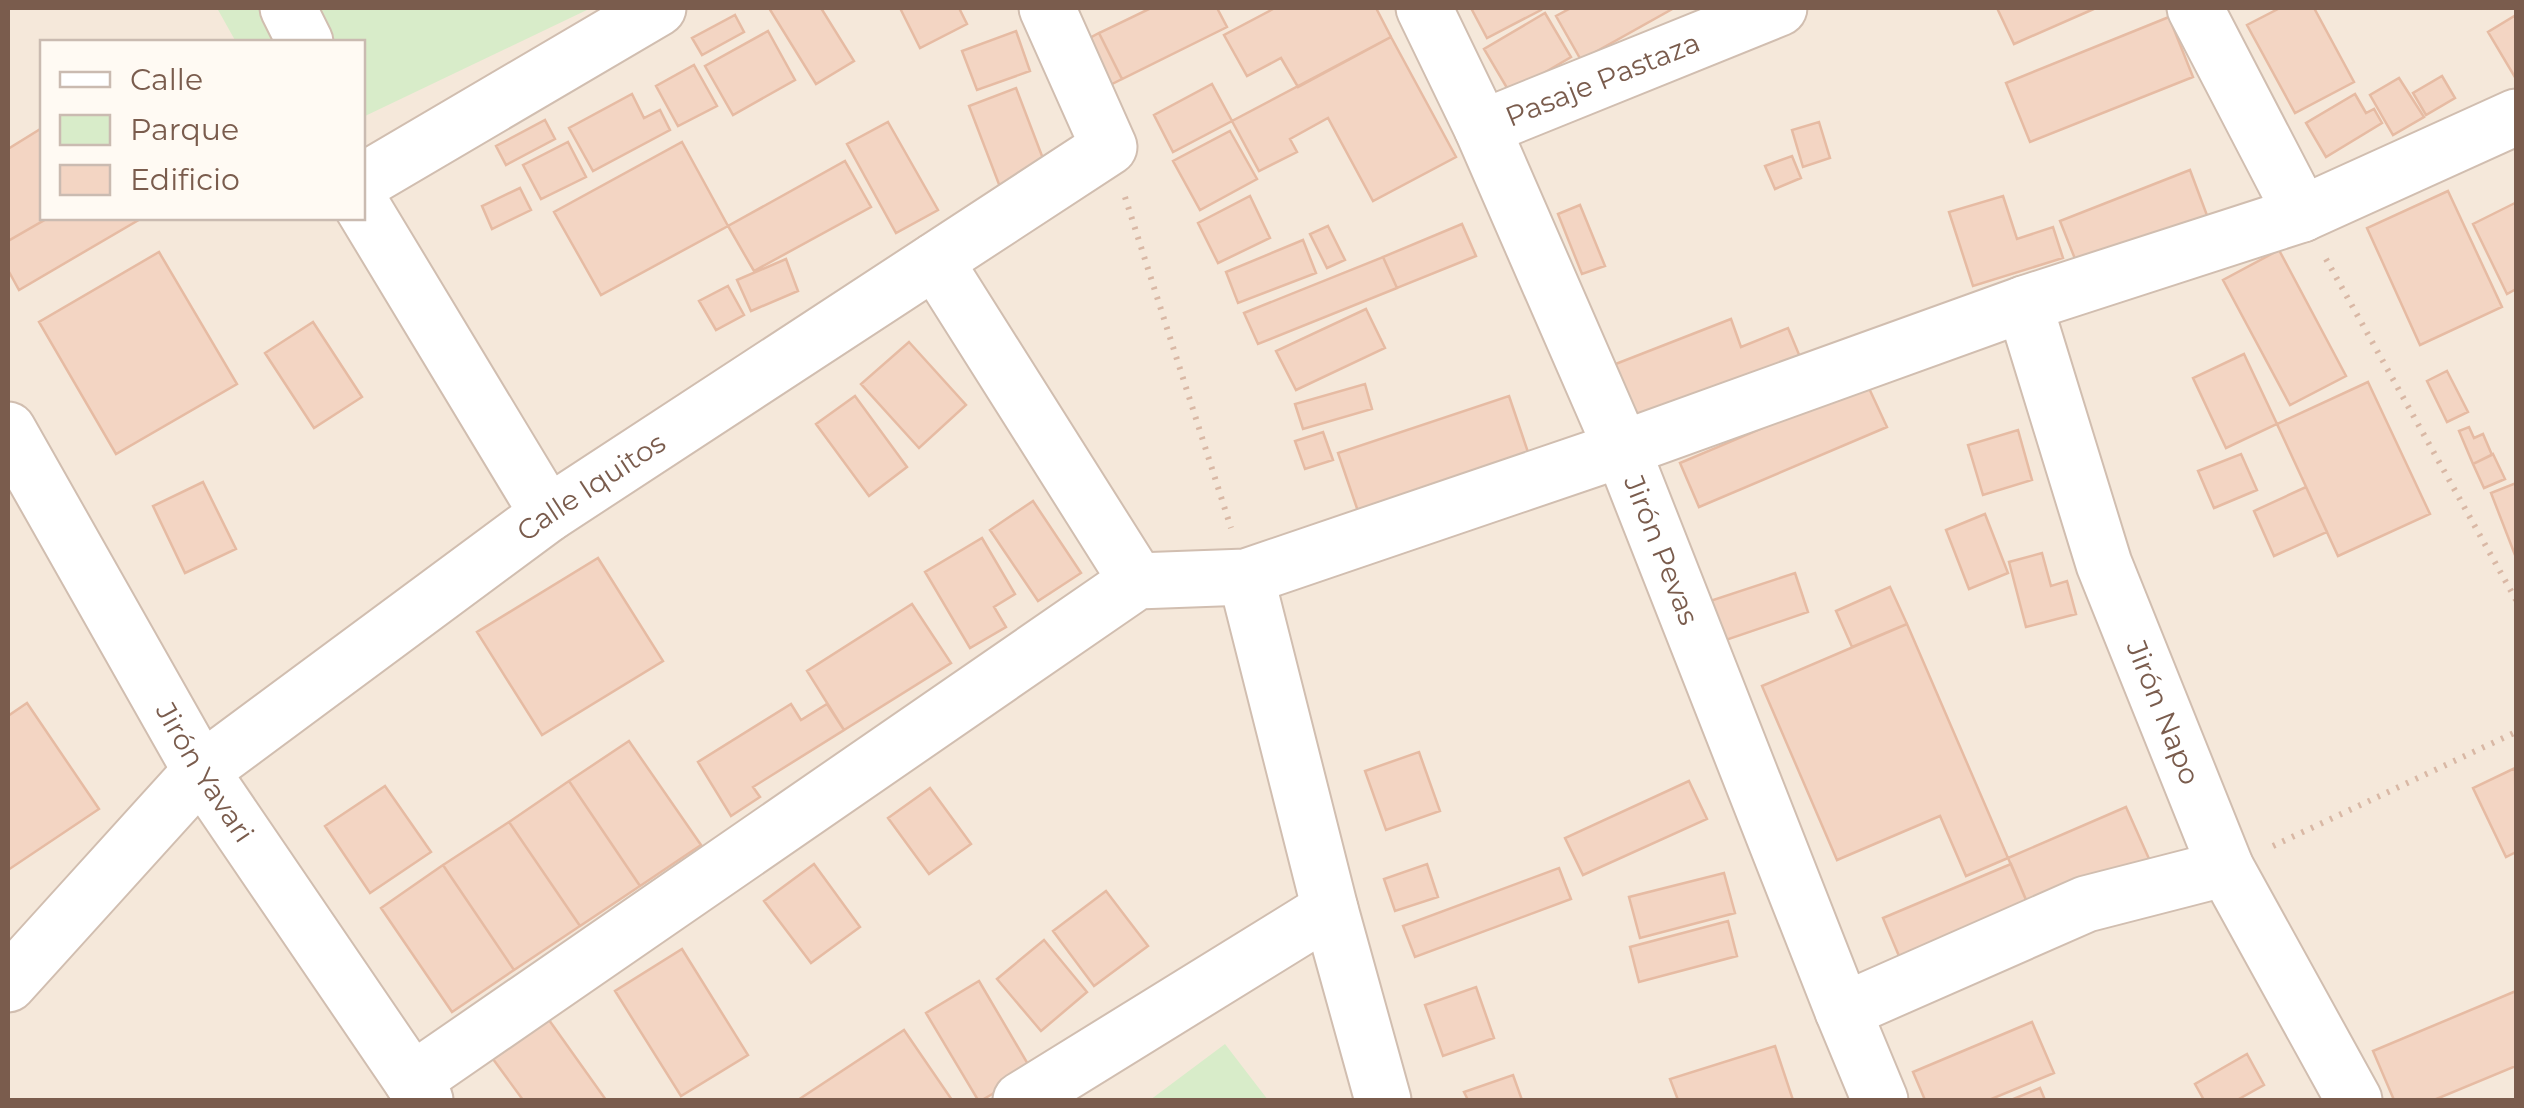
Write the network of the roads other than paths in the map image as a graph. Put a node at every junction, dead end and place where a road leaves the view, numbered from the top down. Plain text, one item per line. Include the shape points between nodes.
1 (288, 8) edge
2 (658, 8) edge
3 (1047, 8) edge
4 (1424, 8) edge
5 (1779, 8) edge
6 (2195, 8) edge
7 (304, 40) edge
8 (2516, 117) edge
9 (1482, 128) junction
10 (365, 181) edge
11 (365, 184) edge
12 (2302, 214) junction
13 (935, 262) junction
14 (2024, 304) junction
15 (8, 430) edge
16 (1622, 448) junction
17 (548, 514) junction
18 (1246, 577) junction
19 (1137, 581) junction
20 (201, 771) junction
21 (2226, 868) junction
22 (1330, 909) junction
23 (72, 911) junction
24 (8, 944) edge
25 (8, 984) edge
26 (1842, 1011) junction
27 (419, 1091) edge
28 (1022, 1100) edge
29 (1383, 1100) edge
30 (1880, 1100) edge
31 (2354, 1100) edge

1 - 7 street
2 - 10 street
3 - 13 street, Calle Iquitos via 1109,148
4 - 9 street, Jirón Pevas
5 - 9 street, Pasaje Pastaza
6 - 12 street
8 - 12 street
9 - 16 street, Jirón Pevas
11 - 17 street
12 - 14 street
13 - 17 street, Calle Iquitos
13 - 19 street
14 - 16 street
14 - 21 street, Jirón Napo via 2104,564
15 - 20 street, Jirón Yavari
16 - 18 street
16 - 26 street, Jirón Pevas
17 - 20 street, Calle Iquitos
18 - 19 street
18 - 22 street
19 - 27 street
20 - 23 street, Calle Iquitos
20 - 27 street, Jirón Yavari
21 - 26 street via 2086,904
21 - 31 street, Jirón Napo
22 - 28 street
22 - 29 street
23 - 24 street
23 - 25 street, Calle Iquitos
26 - 30 street, Jirón Pevas

